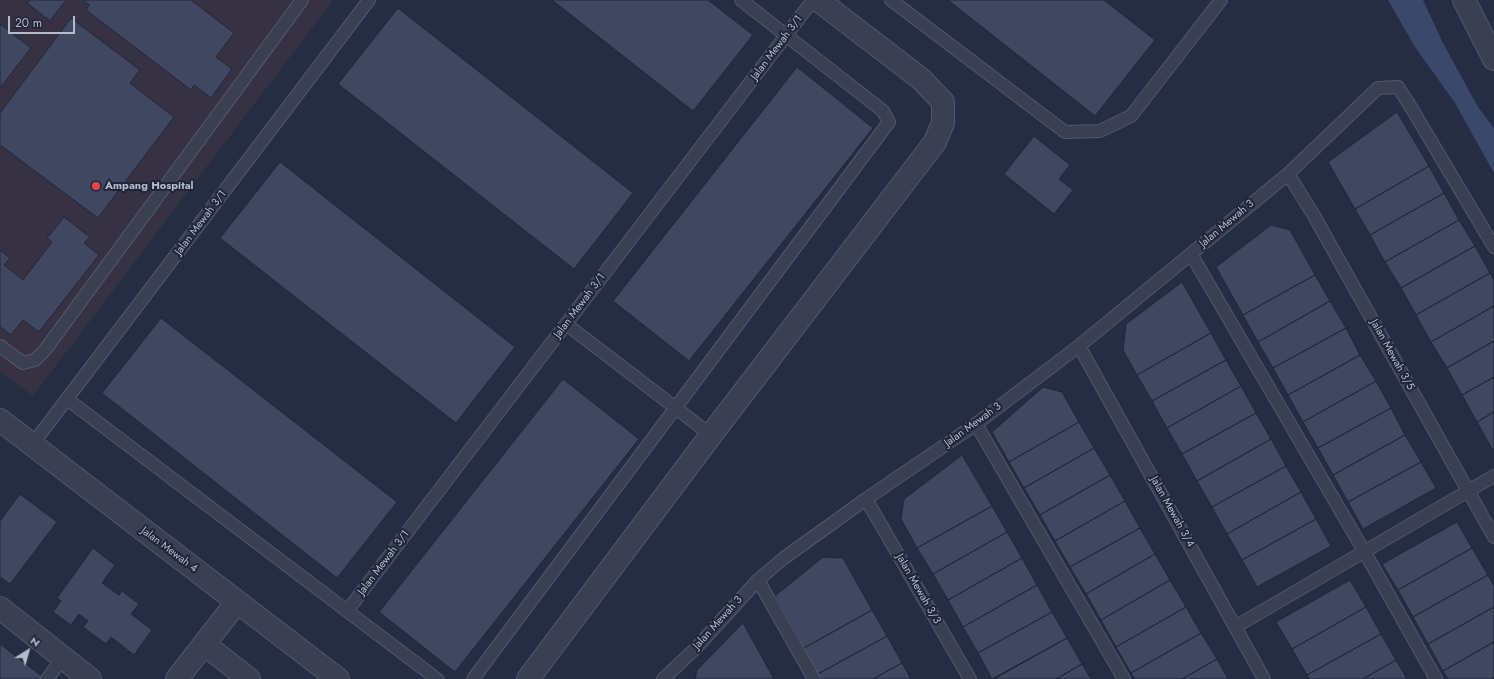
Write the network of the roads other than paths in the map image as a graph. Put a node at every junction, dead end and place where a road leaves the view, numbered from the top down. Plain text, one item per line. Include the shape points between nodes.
1 (302, 0) edge
2 (370, 0) edge
3 (741, 0) edge
4 (813, 0) edge
5 (818, 0) edge
6 (891, 0) edge
7 (1221, 0) edge
8 (1464, 0) edge
9 (786, 35) junction
10 (1494, 59) edge
11 (1288, 174) junction
12 (1494, 247) edge
13 (1192, 254) junction
14 (566, 324) junction
15 (0, 346) edge
16 (1079, 346) junction
17 (67, 399) junction
18 (675, 408) junction
19 (0, 420) edge
20 (976, 424) junction
21 (711, 435) junction
22 (32, 445) junction
23 (1494, 476) edge
24 (1468, 490) junction
25 (866, 499) junction
26 (1494, 537) edge
27 (1364, 551) junction
28 (758, 580) junction
29 (236, 602) junction
30 (0, 608) edge
31 (347, 611) junction
32 (1235, 627) junction
33 (204, 644) junction
34 (63, 658) junction
35 (47, 679) edge
36 (90, 679) edge
37 (177, 679) edge
38 (249, 679) edge
39 (338, 679) edge
40 (437, 679) edge
41 (473, 679) edge
42 (528, 679) edge
43 (663, 679) edge
44 (814, 679) edge
45 (970, 679) edge
46 (1124, 679) edge
47 (1264, 679) edge
48 (1436, 679) edge

1 - 15 lane via 45,350 35,360 23,363
2 - 17 lane, Jalan Mewah 3/1
3 - 9 lane
4 - 9 lane, Jalan Mewah 3/1
5 - 21 street via 921,79 943,102 943,122 935,142
6 - 7 lane via 1065,132 1100,131 1131,116
8 - 10 street
9 - 14 lane, Jalan Mewah 3/1
9 - 18 lane via 883,111 889,122
11 - 12 lane, Jalan Mewah 3 via 1378,88 1398,87
11 - 13 lane, Jalan Mewah 3
11 - 24 lane, Jalan Mewah 3/5
13 - 16 lane, Jalan Mewah 3
13 - 27 lane
14 - 18 lane
14 - 31 lane, Jalan Mewah 3/1
16 - 20 lane, Jalan Mewah 3
16 - 32 lane, Jalan Mewah 3/4
17 - 22 lane, Jalan Mewah 3/1
17 - 31 lane
18 - 21 lane
18 - 41 lane
19 - 22 street, Jalan Mewah 4
20 - 25 lane, Jalan Mewah 3
20 - 46 lane
21 - 42 street
22 - 29 street, Jalan Mewah 4
23 - 24 lane
24 - 26 lane, Jalan Mewah 3/5
24 - 27 lane
25 - 28 lane, Jalan Mewah 3
25 - 45 lane, Jalan Mewah 3/3
27 - 32 lane
27 - 48 lane
28 - 43 lane, Jalan Mewah 3 via 696,648
28 - 44 lane
29 - 33 street
29 - 39 street, Jalan Mewah 4
30 - 34 street
31 - 40 lane
32 - 47 lane, Jalan Mewah 3/4
33 - 37 street
33 - 38 street
34 - 35 lane
34 - 36 street

